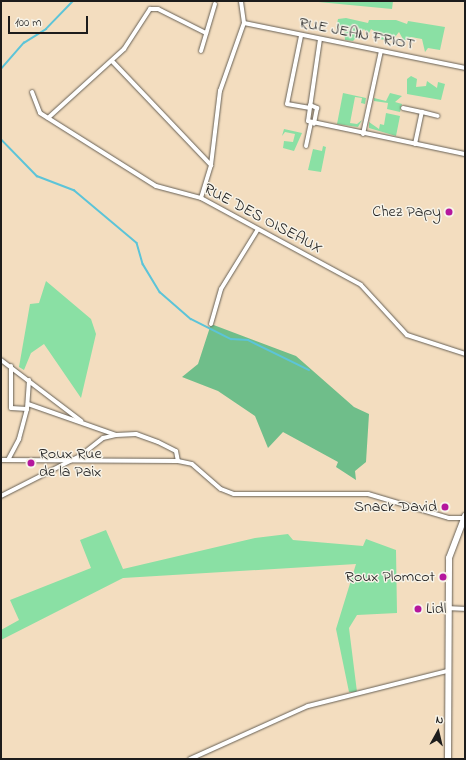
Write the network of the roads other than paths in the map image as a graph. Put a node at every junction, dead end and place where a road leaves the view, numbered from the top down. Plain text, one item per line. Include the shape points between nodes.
1 (241, 1) edge
2 (215, 4) dead end
3 (244, 23) junction
4 (206, 33) junction
5 (301, 36) junction
6 (320, 39) junction
7 (381, 50) junction
8 (201, 51) dead end
9 (112, 61) junction
10 (465, 68) edge
11 (32, 92) dead end
12 (310, 107) junction
13 (403, 108) dead end
14 (422, 112) junction
15 (438, 116) dead end
16 (48, 118) junction
17 (311, 123) junction
18 (363, 134) junction
19 (415, 144) junction
20 (306, 146) dead end
21 (465, 154) edge
22 (211, 165) junction
23 (201, 198) junction
24 (258, 229) junction
25 (211, 324) dead end
26 (465, 354) edge
27 (1, 360) edge
28 (12, 366) junction
29 (29, 380) junction
30 (28, 407) junction
31 (81, 421) junction
32 (116, 435) junction
33 (1, 460) edge
34 (8, 460) junction
35 (178, 461) junction
36 (67, 462) junction
37 (1, 496) edge
38 (465, 517) edge
39 (448, 608) junction
40 (465, 609) edge
41 (447, 671) junction
42 (190, 759) edge
43 (448, 759) edge

1 - 3 street
2 - 4 street
3 - 5 street, RUE JEAN FRIOT
3 - 22 street via 220,91
4 - 8 street
4 - 9 street via 158,9 150,9 130,42
5 - 6 street, RUE JEAN FRIOT
5 - 12 street via 287,104
6 - 7 street, RUE JEAN FRIOT
6 - 12 street
7 - 10 street, RUE JEAN FRIOT
7 - 18 street
9 - 16 street
9 - 22 street
11 - 16 street, RUE DES OISEAUX via 36,107
12 - 17 street
12 - 17 street via 317,108
13 - 14 street
14 - 15 street
14 - 19 street
16 - 23 street, RUE DES OISEAUX via 156,186
17 - 18 street
17 - 20 street
18 - 19 street
19 - 21 street
22 - 23 street
23 - 24 street, RUE DES OISEAUX
24 - 25 street via 221,289
24 - 26 street, RUE DES OISEAUX via 361,285 392,322 407,335
27 - 28 street
28 - 29 street
28 - 30 street via 10,408
29 - 30 street
29 - 31 street
30 - 31 street
30 - 34 street via 19,439
31 - 32 street
32 - 35 street via 136,434 158,442 176,451
32 - 36 street via 103,438
33 - 34 street
34 - 36 street
35 - 36 street
35 - 38 street via 192,464 221,489 234,494 368,494 448,518
36 - 37 street
38 - 39 main road via 449,558
39 - 40 street
39 - 41 main road
41 - 42 street via 308,706
41 - 43 main road

